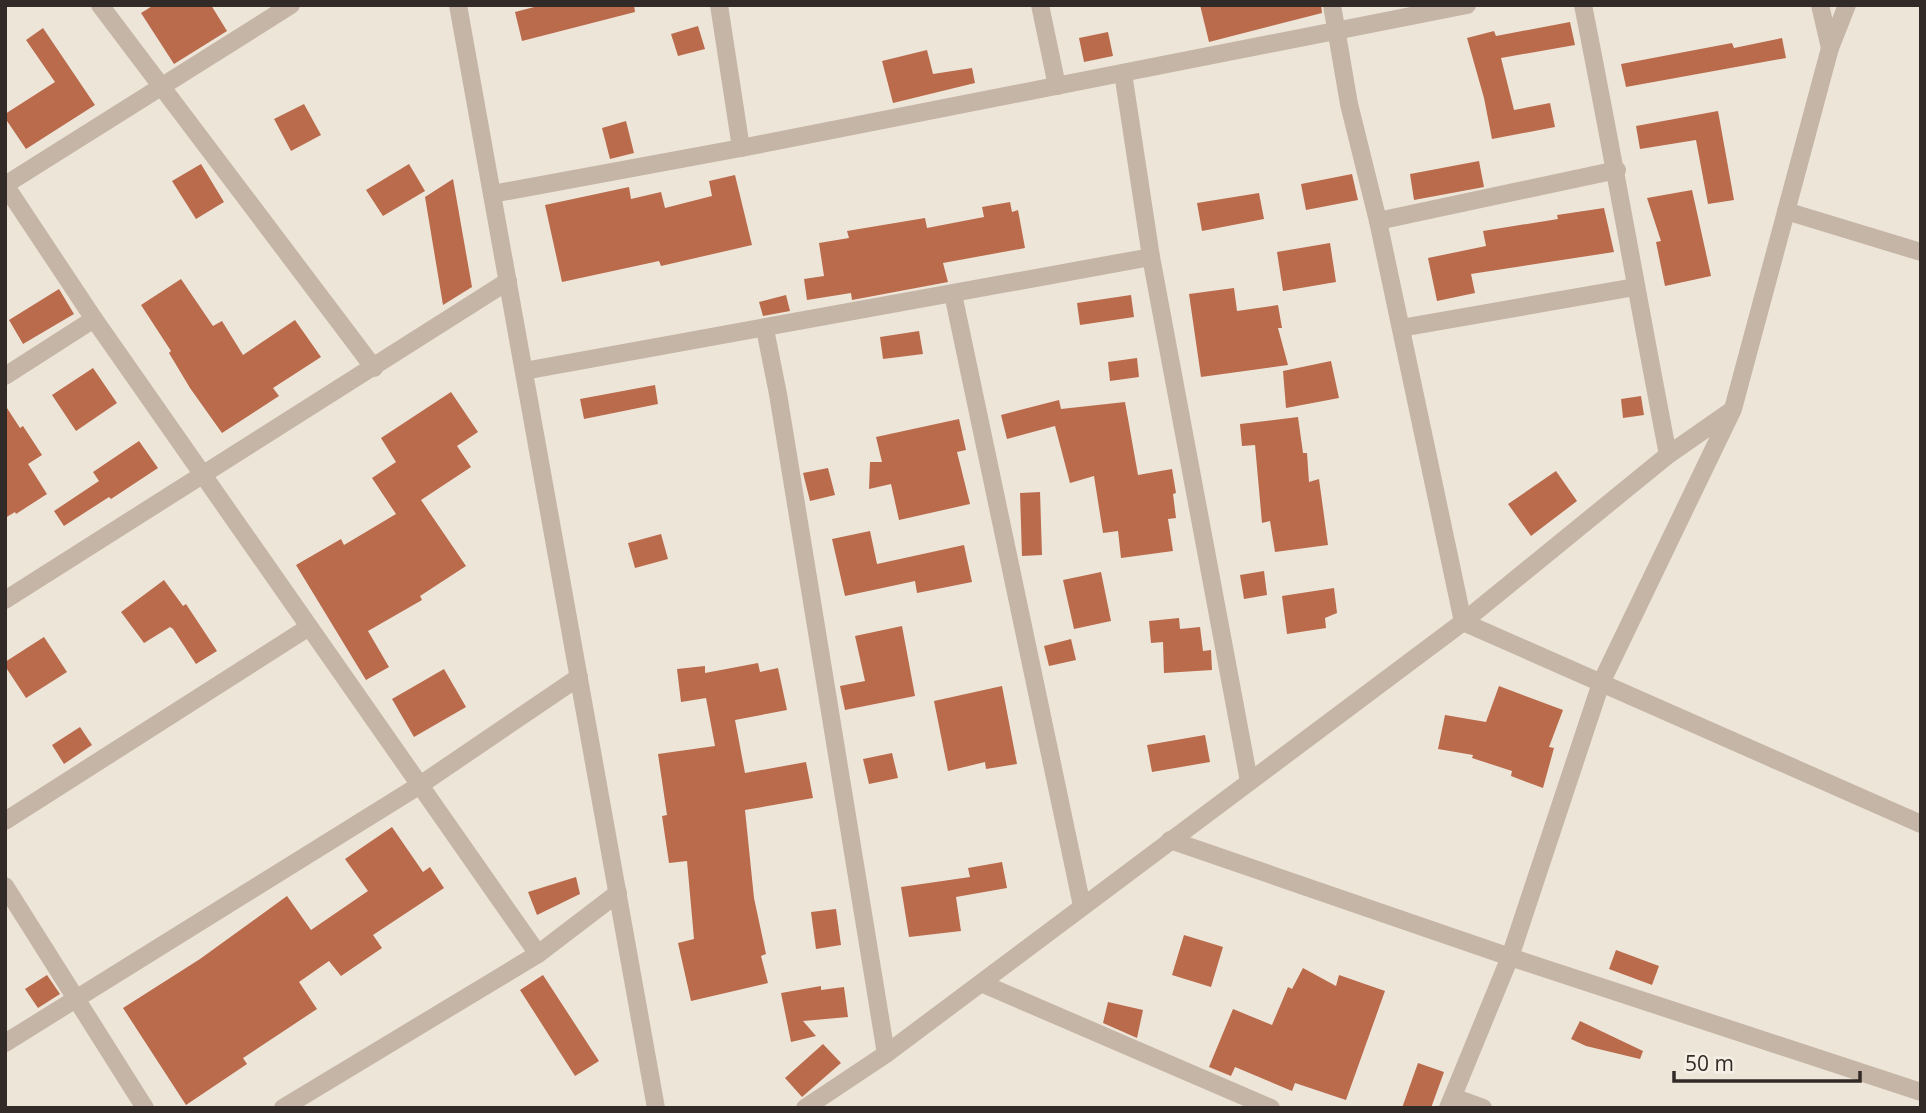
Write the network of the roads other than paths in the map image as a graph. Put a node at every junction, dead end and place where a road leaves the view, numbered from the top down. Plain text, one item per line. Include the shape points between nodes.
1 (100, 5) edge
2 (290, 5) edge
3 (458, 5) edge
4 (719, 5) edge
5 (1040, 5) edge
6 (1332, 5) edge
7 (1467, 5) edge
8 (1583, 5) edge
9 (1820, 5) edge
10 (1847, 5) edge
11 (1337, 31) junction
12 (1829, 48) junction
13 (1123, 73) junction
14 (1057, 86) junction
15 (160, 87) junction
16 (741, 148) junction
17 (1616, 170) junction
18 (5, 185) edge
19 (492, 194) junction
20 (1786, 211) junction
21 (1378, 221) junction
22 (1921, 252) edge
23 (1151, 257) junction
24 (508, 281) junction
25 (1635, 287) junction
26 (953, 294) junction
27 (94, 319) junction
28 (1401, 328) junction
29 (765, 329) junction
30 (374, 368) junction
31 (524, 371) junction
32 (5, 376) edge
33 (1733, 409) junction
34 (1668, 455) junction
35 (204, 475) junction
36 (5, 600) edge
37 (1463, 622) junction
38 (309, 627) junction
39 (579, 677) junction
40 (1601, 683) junction
41 (1249, 781) junction
42 (420, 785) junction
43 (5, 821) edge
44 (1921, 824) edge
45 (1170, 840) junction
46 (5, 886) edge
47 (618, 893) junction
48 (1082, 906) junction
49 (538, 954) junction
50 (1510, 957) junction
51 (981, 983) junction
52 (76, 999) junction
53 (5, 1043) edge
54 (886, 1054) junction
55 (1921, 1092) edge
56 (1450, 1102) edge
57 (145, 1108) edge
58 (284, 1108) edge
59 (656, 1108) edge
60 (805, 1108) edge
61 (1271, 1108) edge
62 (1483, 1108) edge

1 - 15 street
2 - 15 street
3 - 19 street
4 - 16 street
5 - 14 street
6 - 11 street
7 - 11 street
8 - 17 street
9 - 12 street
10 - 12 street
11 - 13 street
11 - 21 street via 1349,104
12 - 20 street
13 - 14 street
13 - 23 street
14 - 16 street
15 - 18 street
15 - 30 street
16 - 19 street
17 - 21 street
17 - 25 street
18 - 27 street
19 - 24 street
20 - 22 street
20 - 33 street
21 - 28 street
23 - 26 street
23 - 41 street
24 - 30 street
24 - 31 street
25 - 28 street
25 - 34 street
26 - 29 street
26 - 48 street
27 - 32 street
27 - 35 street
28 - 37 street
29 - 31 street
29 - 54 street
30 - 35 street
31 - 39 street
33 - 34 street
33 - 40 street
34 - 37 street
35 - 36 street
35 - 38 street
37 - 40 street
37 - 41 street
38 - 42 street
38 - 43 street
39 - 42 street
39 - 47 street
40 - 44 street
40 - 50 street
41 - 45 street
42 - 49 street
42 - 52 street
45 - 48 street
45 - 50 street
46 - 52 street
47 - 49 street
47 - 59 street
48 - 51 street
49 - 58 street
50 - 55 street
50 - 56 street
51 - 54 street
51 - 61 street
52 - 53 street
52 - 57 street
54 - 60 street
56 - 62 street

